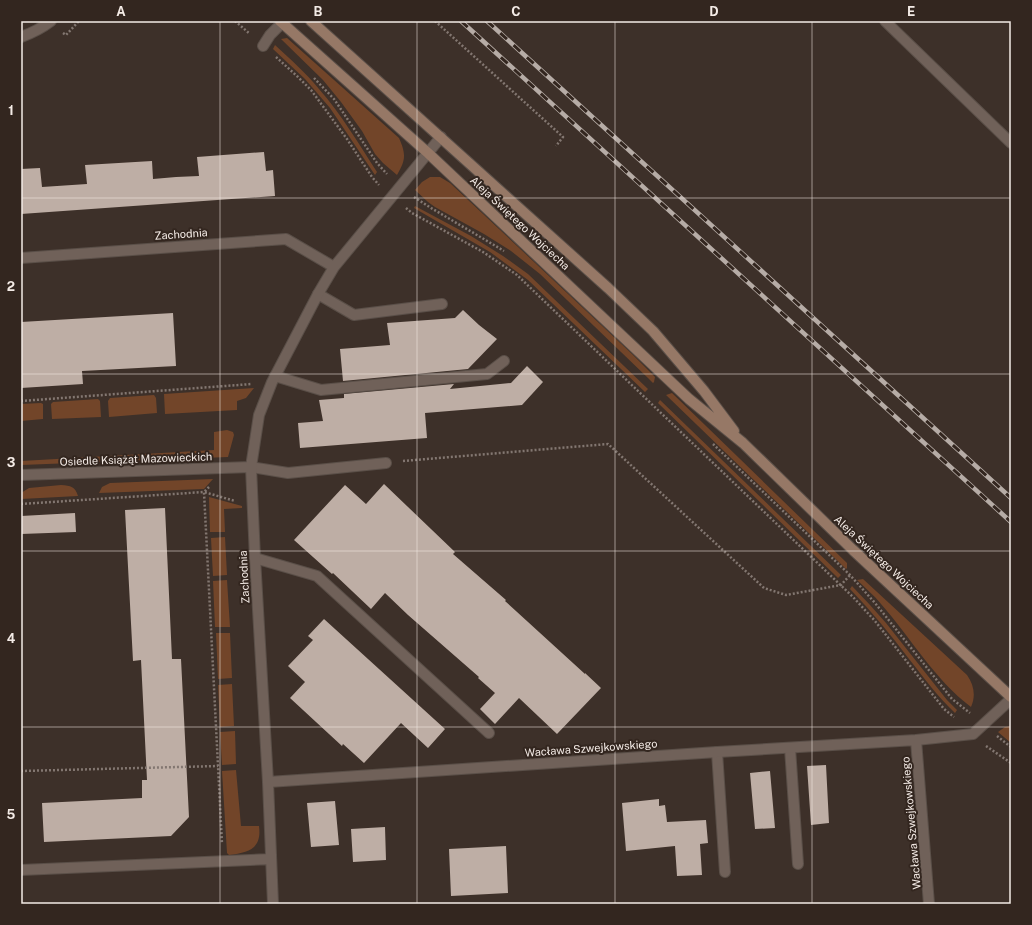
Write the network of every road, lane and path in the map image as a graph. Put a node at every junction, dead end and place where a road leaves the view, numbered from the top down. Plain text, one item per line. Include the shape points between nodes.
1 (51, 21) edge
2 (235, 21) edge
3 (311, 21) edge
4 (436, 21) edge
5 (885, 21) edge
6 (282, 22) edge
7 (21, 37) edge
8 (263, 46) junction
9 (314, 78) dead end
10 (441, 137) junction
11 (1011, 143) edge
12 (556, 146) dead end
13 (428, 153) junction
14 (399, 187) junction
15 (392, 196) junction
16 (506, 253) dead end
17 (21, 258) edge
18 (334, 267) junction
19 (318, 294) junction
20 (442, 304) dead end
21 (504, 361) dead end
22 (274, 379) junction
23 (21, 401) edge
24 (710, 441) dead end
25 (743, 443) junction
26 (386, 463) joint
27 (251, 467) junction
28 (21, 475) edge
29 (204, 492) junction
30 (240, 502) dead end
31 (21, 504) edge
32 (255, 558) junction
33 (864, 559) junction
34 (850, 575) junction
35 (841, 585) junction
36 (1011, 698) edge
37 (983, 724) junction
38 (489, 733) dead end
39 (973, 734) junction
40 (916, 740) junction
41 (1011, 747) edge
42 (790, 748) junction
43 (717, 752) junction
44 (1011, 763) edge
45 (218, 766) junction
46 (21, 771) edge
47 (268, 782) junction
48 (271, 859) junction
49 (223, 862) junction
50 (798, 864) dead end
51 (21, 870) edge
52 (725, 872) dead end
53 (273, 904) edge
54 (929, 904) edge

1 - 7 street
2 - 8 path
3 - 10 street, Aleja Świętego Wojciecha
4 - 12 path via 563,137
5 - 11 street
6 - 8 street
6 - 13 street, Aleja Świętego Wojciecha
8 - 15 path via 311,90 375,182
9 - 14 path via 334,99 377,163
10 - 13 street, Zachodnia
10 - 25 street, Aleja Świętego Wojciecha via 653,331 704,391
13 - 14 street, Zachodnia
13 - 25 street, Aleja Świętego Wojciecha via 689,399
14 - 15 street, Zachodnia
14 - 16 path
15 - 18 street, Zachodnia
15 - 35 path via 412,213 483,252 517,275
17 - 18 street, Zachodnia via 286,239
18 - 19 street, Zachodnia
19 - 20 street via 354,315
19 - 22 street, Zachodnia
21 - 22 street via 487,374 321,390
22 - 23 path
22 - 27 street, Zachodnia via 259,415
24 - 34 path
25 - 33 street, Aleja Świętego Wojciecha
26 - 27 street, Osiedle Książąt Mazowieckich via 288,473
26 - 35 path via 608,444 764,588 786,595
27 - 28 street, Osiedle Książąt Mazowieckich
27 - 32 street, Zachodnia
29 - 30 path
29 - 31 path
29 - 45 path
32 - 38 street via 317,576
32 - 47 street, Zachodnia
33 - 34 path
33 - 36 street, Aleja Świętego Wojciecha
34 - 35 path
34 - 37 path via 952,699
35 - 39 path via 876,621 944,709
36 - 37 street
37 - 39 street
37 - 41 path
39 - 40 street, Wacława Szwejkowskiego
39 - 44 path
40 - 42 street, Wacława Szwejkowskiego
40 - 54 street, Wacława Szwejkowskiego
42 - 43 street, Wacława Szwejkowskiego
42 - 50 street
43 - 47 street, Wacława Szwejkowskiego
43 - 52 street
45 - 46 path
45 - 49 path
47 - 48 street, Zachodnia
48 - 49 street
48 - 53 street, Zachodnia
49 - 51 street

